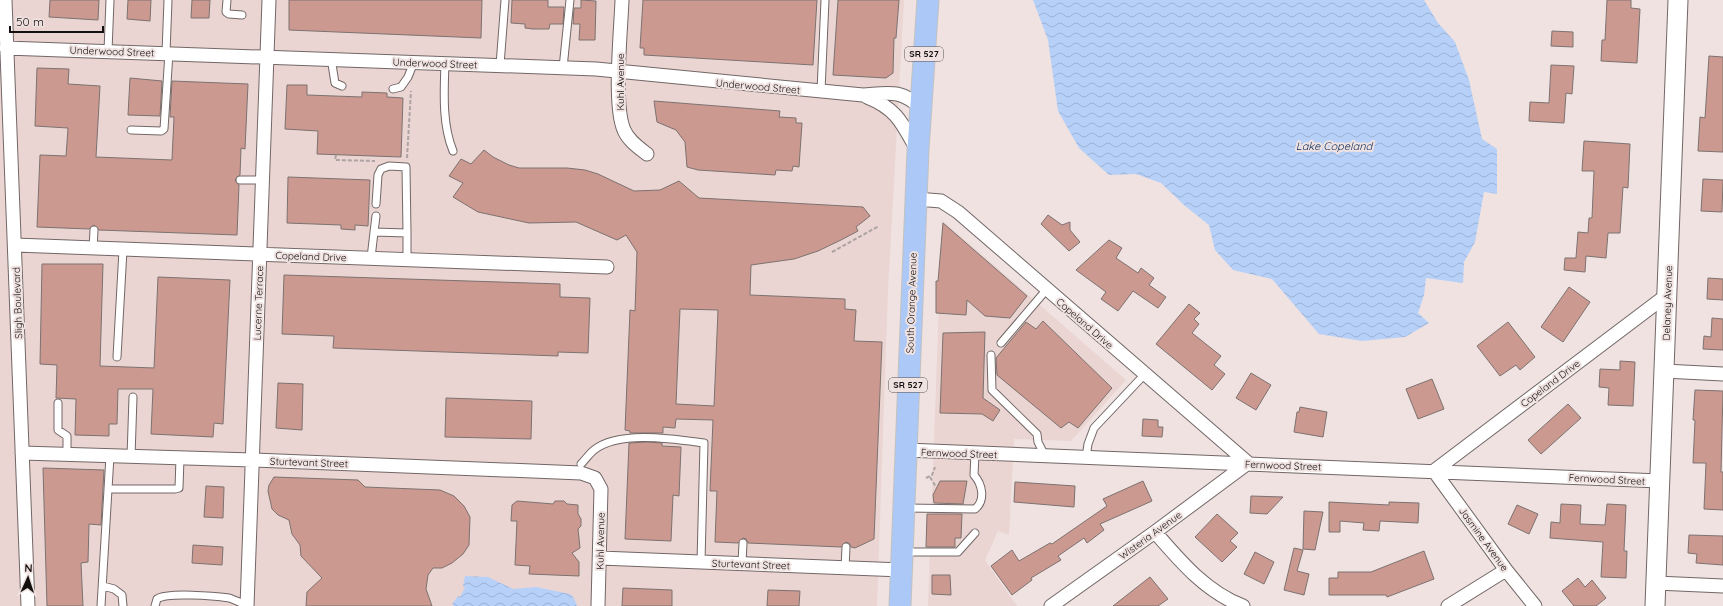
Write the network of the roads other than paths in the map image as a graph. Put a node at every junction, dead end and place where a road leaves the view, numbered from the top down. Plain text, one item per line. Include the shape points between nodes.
1 (5, 0) edge
2 (110, 0) edge
3 (168, 0) edge
4 (227, 0) edge
5 (269, 0) edge
6 (505, 0) edge
7 (570, 0) edge
8 (622, 0) edge
9 (825, 0) edge
10 (928, 0) edge
11 (1678, 0) edge
12 (242, 15) dead end
13 (6, 48) junction
14 (108, 51) junction
15 (167, 53) junction
16 (266, 56) junction
17 (331, 58) junction
18 (414, 62) junction
19 (445, 63) junction
20 (500, 65) junction
21 (563, 68) junction
22 (620, 72) junction
23 (342, 86) dead end
24 (393, 89) dead end
25 (821, 91) junction
26 (863, 95) junction
27 (921, 108) junction
28 (131, 130) dead end
29 (918, 150) junction
30 (453, 151) dead end
31 (647, 154) dead end
32 (240, 180) dead end
33 (262, 180) junction
34 (916, 199) junction
35 (376, 204) dead end
36 (376, 216) dead end
37 (94, 230) dead end
38 (374, 232) junction
39 (407, 232) junction
40 (15, 245) junction
41 (93, 248) junction
42 (123, 250) junction
43 (260, 255) junction
44 (371, 258) junction
45 (408, 259) junction
46 (607, 267) dead end
47 (1047, 289) junction
48 (1667, 295) junction
49 (1001, 343) dead end
50 (991, 355) dead end
51 (117, 357) dead end
52 (1664, 371) junction
53 (1723, 374) edge
54 (1144, 375) junction
55 (133, 397) dead end
56 (58, 403) dead end
57 (906, 450) junction
58 (22, 453) junction
59 (975, 453) junction
60 (67, 455) junction
61 (110, 456) junction
62 (131, 456) junction
63 (1045, 456) junction
64 (180, 458) junction
65 (1086, 458) junction
66 (252, 460) junction
67 (1248, 463) junction
68 (581, 464) dead end
69 (1434, 471) junction
70 (595, 478) joint
71 (1660, 481) junction
72 (108, 489) junction
73 (904, 508) junction
74 (1156, 532) junction
75 (975, 533) dead end
76 (743, 543) dead end
77 (846, 547) dead end
78 (600, 558) junction
79 (902, 561) junction
80 (701, 562) junction
81 (742, 563) junction
82 (845, 568) junction
83 (1506, 570) junction
84 (1656, 583) junction
85 (103, 586) junction
86 (1723, 586) edge
87 (28, 606) edge
88 (101, 606) edge
89 (123, 606) edge
90 (155, 606) edge
91 (247, 606) edge
92 (598, 606) edge
93 (900, 606) edge
94 (1051, 606) edge
95 (1243, 606) edge
96 (1448, 606) edge
97 (1535, 606) edge
98 (1655, 606) edge

1 - 13 street, Sligh Boulevard
2 - 14 lane
3 - 15 lane
4 - 12 lane via 226,12
5 - 16 street, Lucerne Terrace
6 - 20 lane
7 - 21 lane
8 - 22 street, Kuhl Avenue
9 - 25 lane
10 - 27 main road, South Orange Avenue / SR 527
11 - 48 street, Delaney Avenue
13 - 14 street, Underwood Street
13 - 40 street, Sligh Boulevard
14 - 15 street, Underwood Street
15 - 16 street, Underwood Street
15 - 28 lane via 164,129
16 - 17 street, Underwood Street
16 - 33 street, Lucerne Terrace
17 - 18 street, Underwood Street
17 - 23 lane via 335,83
18 - 19 street, Underwood Street
18 - 24 lane via 401,87
19 - 20 street, Underwood Street
19 - 30 lane via 446,121
20 - 21 street, Underwood Street
21 - 22 street, Underwood Street
22 - 25 street, Underwood Street
22 - 31 street, Kuhl Avenue via 619,108 624,130
25 - 26 street, Underwood Street
26 - 27 street, Underwood Street via 896,93 910,98
26 - 29 street, Underwood Street via 880,102 894,113
27 - 29 main road, South Orange Avenue / SR 527
29 - 34 main road, South Orange Avenue / SR 527
32 - 33 lane
33 - 43 street, Lucerne Terrace
34 - 47 street, Copeland Drive via 936,200 950,207
34 - 57 main road, South Orange Avenue / SR 527
35 - 39 lane via 378,175 381,169 389,166 406,167
36 - 38 lane
37 - 41 lane
38 - 39 lane
38 - 44 lane
39 - 45 lane
40 - 41 street, Copeland Drive
40 - 58 street, Sligh Boulevard
41 - 42 street, Copeland Drive
42 - 43 street, Copeland Drive
42 - 51 lane
43 - 44 street, Copeland Drive
43 - 66 street, Lucerne Terrace
44 - 45 street, Copeland Drive
45 - 46 street, Copeland Drive
47 - 49 lane
47 - 54 street, Copeland Drive
48 - 52 street, Delaney Avenue
48 - 69 street, Copeland Drive
50 - 63 lane via 992,390 1037,434
52 - 53 street
52 - 71 street, Delaney Avenue
54 - 65 lane via 1094,428
54 - 67 street, Copeland Drive
55 - 62 lane
56 - 60 lane via 58,430 67,436
57 - 59 street, Fernwood Street
57 - 73 main road, South Orange Avenue / SR 527
58 - 60 street, Sturtevant Street
58 - 87 street, Sligh Boulevard
59 - 63 street, Fernwood Street
59 - 73 lane via 974,475 982,488 981,500 975,509
60 - 61 street, Sturtevant Street
61 - 62 street, Sturtevant Street
61 - 72 lane
62 - 64 street, Sturtevant Street
63 - 65 street, Fernwood Street
64 - 66 street, Sturtevant Street
64 - 72 lane via 179,488
65 - 67 street, Fernwood Street
66 - 70 street, Sturtevant Street via 581,473
66 - 91 street, Lucerne Terrace
67 - 69 street, Fernwood Street
67 - 74 street, Wisteria Avenue
68 - 80 lane via 594,450 607,443 630,438 670,438 704,442
69 - 71 street, Fernwood Street
69 - 83 street, Jasmine Avenue
70 - 78 street, Kuhl Avenue via 601,489
71 - 84 street, Delaney Avenue
72 - 85 lane
73 - 79 main road, South Orange Avenue / SR 527
74 - 94 street, Wisteria Avenue
74 - 95 street via 1190,571 1213,589
75 - 79 lane via 958,552
76 - 81 lane
77 - 82 lane
78 - 80 street, Sturtevant Street
78 - 92 street, Kuhl Avenue
79 - 82 street, Sturtevant Street
79 - 93 main road, South Orange Avenue / SR 527
80 - 81 street, Sturtevant Street
81 - 82 street, Sturtevant Street
83 - 96 street
83 - 97 street, Jasmine Avenue
84 - 86 street
84 - 98 street, Delaney Avenue
85 - 88 lane
85 - 89 lane via 122,595
90 - 91 lane via 157,599 175,594 229,598

